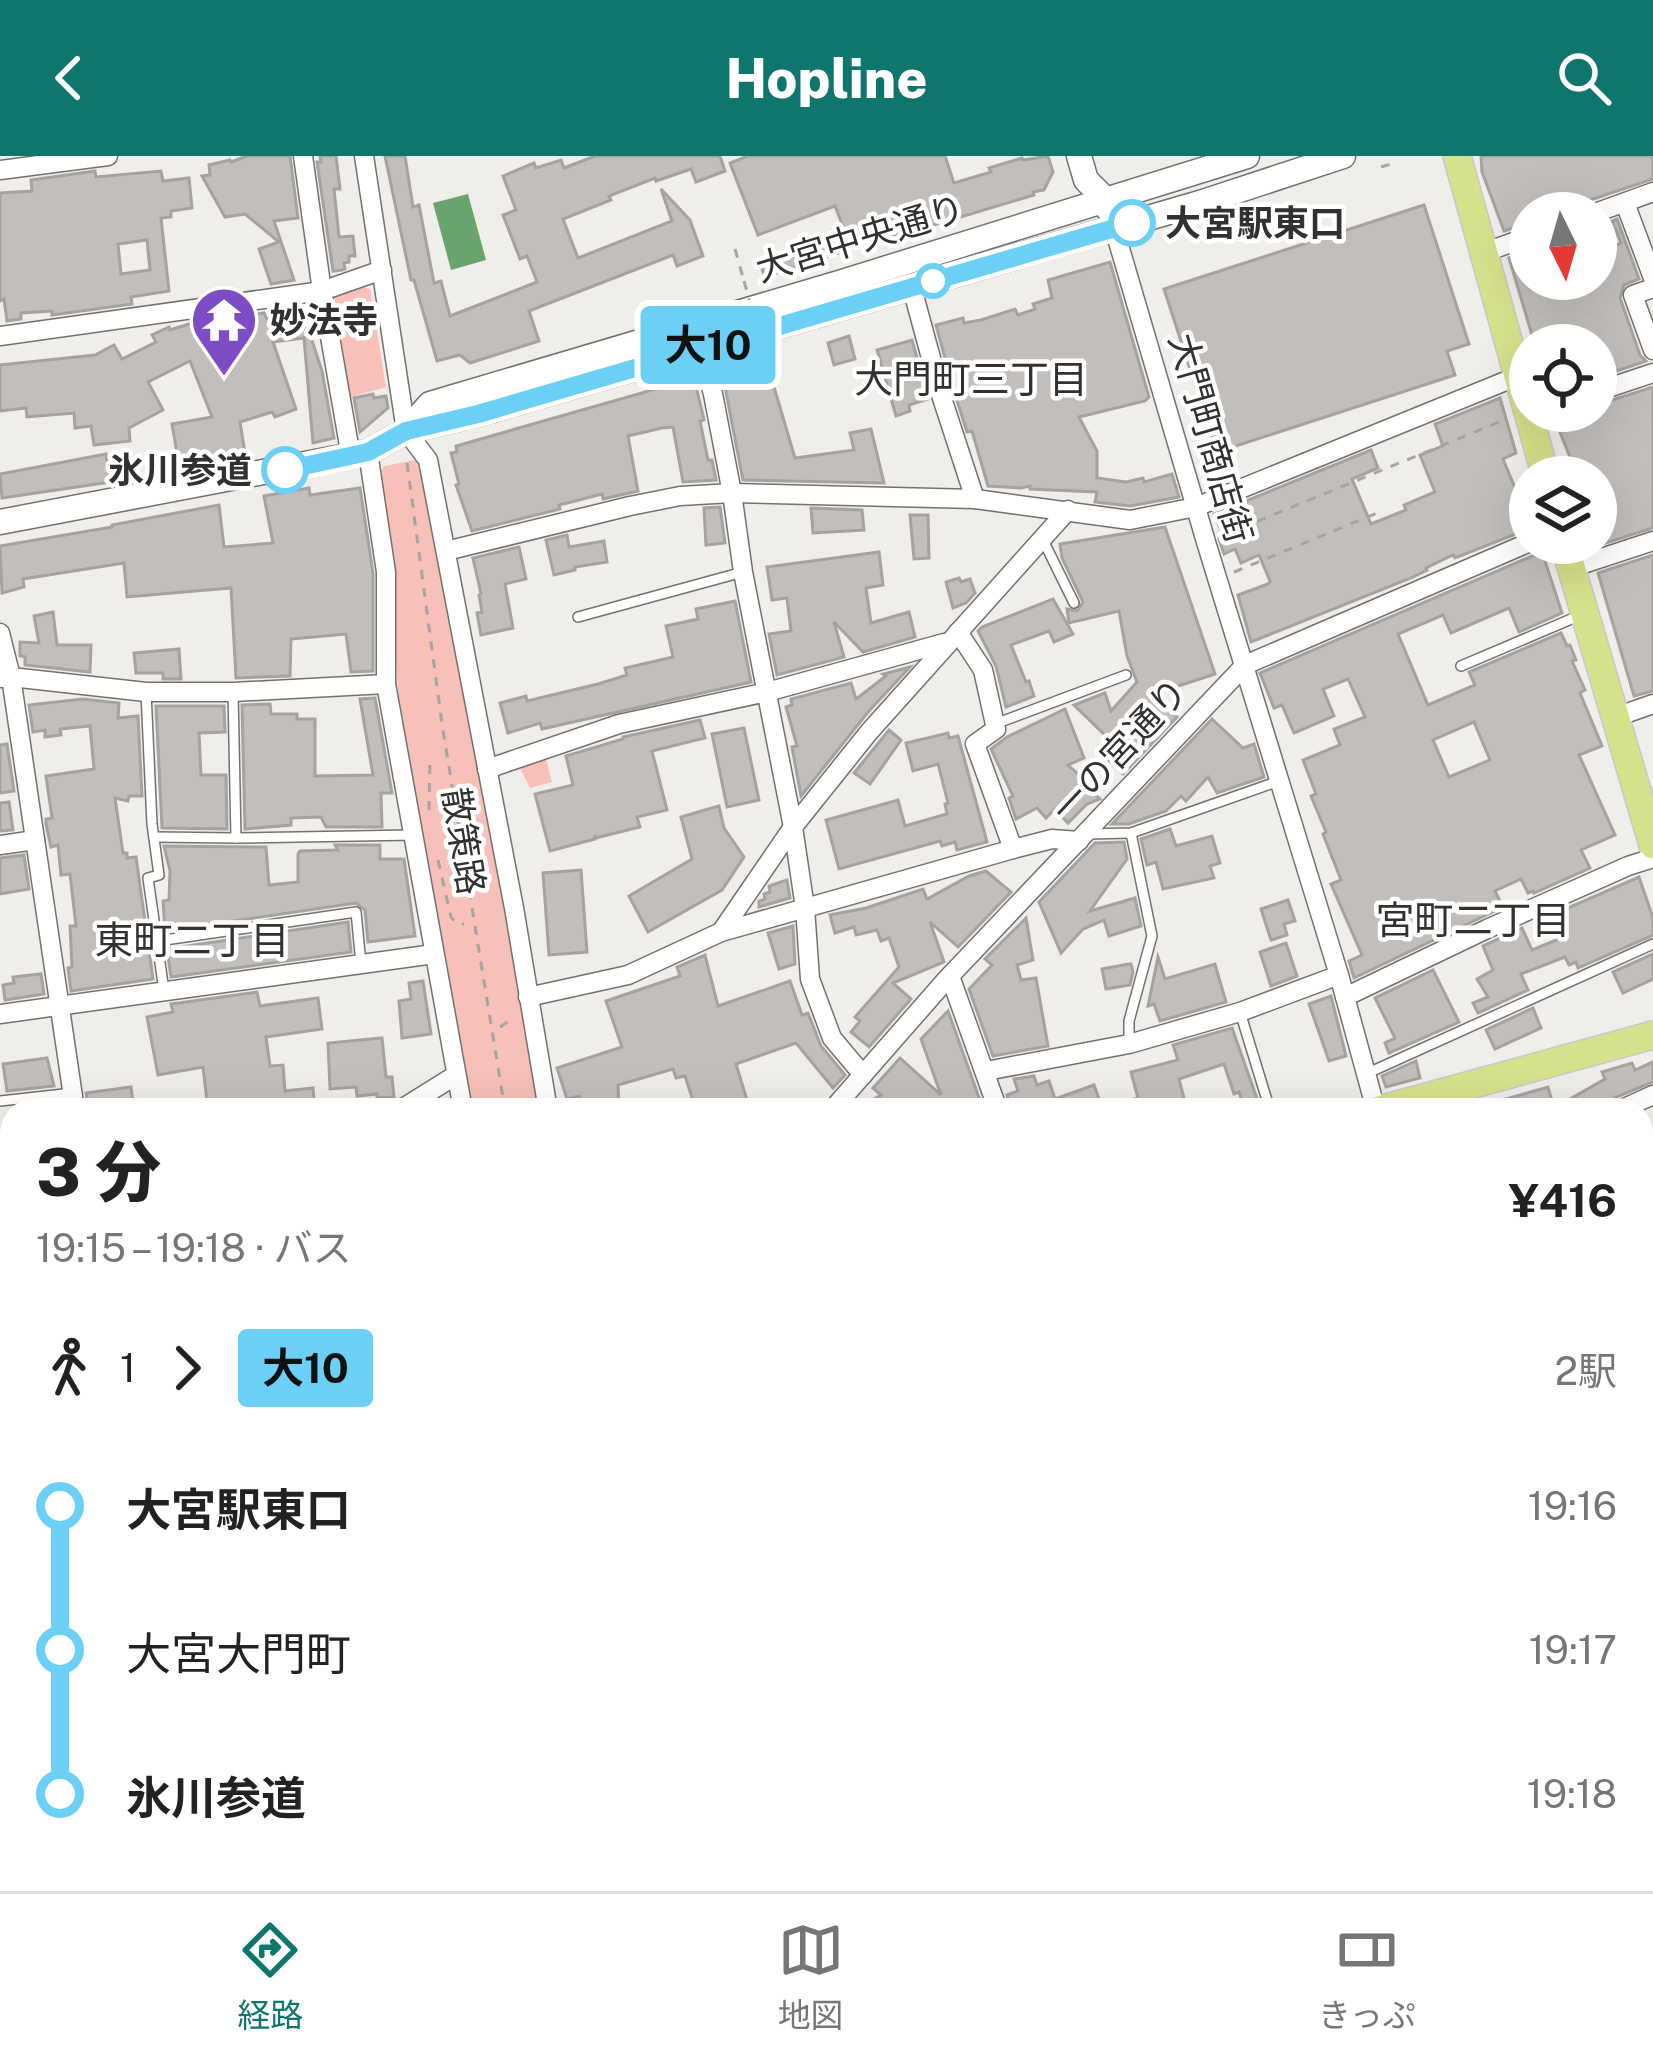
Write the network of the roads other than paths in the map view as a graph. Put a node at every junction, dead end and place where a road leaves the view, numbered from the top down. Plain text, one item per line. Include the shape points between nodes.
1 (108, 156) edge
2 (303, 156) edge
3 (364, 156) edge
4 (1079, 156) edge
5 (1247, 156) edge
6 (1343, 156) edge
7 (1456, 156) edge
8 (82, 158) edge
9 (0, 170) edge
10 (1653, 192) edge
11 (1106, 200) junction
12 (1625, 203) junction
13 (1617, 206) edge
14 (1114, 228) junction
15 (1509, 244) edge
16 (1483, 253) junction
17 (382, 270) junction
18 (1653, 278) edge
19 (912, 288) junction
20 (1653, 288) edge
21 (322, 291) junction
22 (0, 336) edge
23 (1509, 344) edge
24 (700, 347) junction
25 (1653, 350) edge
26 (1653, 373) edge
27 (1509, 380) edge
28 (1617, 385) edge
29 (406, 431) junction
30 (360, 455) junction
31 (732, 493) junction
32 (975, 500) junction
33 (1196, 507) junction
34 (1068, 510) junction
35 (0, 522) edge
36 (1042, 538) junction
37 (1653, 541) edge
38 (1617, 547) edge
39 (446, 551) junction
40 (1509, 551) edge
41 (1571, 564) edge
42 (743, 572) junction
43 (1074, 603) dead end
44 (1585, 614) junction
45 (578, 617) dead end
46 (0, 633) edge
47 (953, 637) junction
48 (1245, 665) junction
49 (1461, 665) dead end
50 (1126, 675) dead end
51 (5, 678) edge
52 (386, 683) junction
53 (146, 692) junction
54 (232, 692) junction
55 (766, 692) junction
56 (1653, 704) edge
57 (1616, 717) junction
58 (995, 724) junction
59 (487, 769) junction
60 (1279, 781) junction
61 (793, 827) junction
62 (1131, 833) junction
63 (415, 835) junction
64 (154, 837) junction
65 (236, 838) junction
66 (1083, 838) junction
67 (35, 840) junction
68 (0, 845) edge
69 (1653, 845) edge
70 (1013, 849) junction
71 (1653, 858) edge
72 (805, 908) junction
73 (721, 932) junction
74 (158, 941) junction
75 (1653, 944) edge
76 (434, 954) junction
77 (361, 964) junction
78 (1339, 975) junction
79 (950, 976) junction
80 (164, 991) junction
81 (528, 997) junction
82 (1346, 997) junction
83 (59, 1005) junction
84 (1240, 1012) junction
85 (0, 1014) edge
86 (1653, 1036) edge
87 (1129, 1044) junction
88 (986, 1071) junction
89 (1366, 1074) junction
90 (457, 1075) junction
91 (863, 1075) junction
92 (73, 1098) edge
93 (420, 1098) edge
94 (461, 1098) edge
95 (546, 1098) edge
96 (843, 1098) edge
97 (994, 1098) edge
98 (1266, 1098) edge
99 (1374, 1098) edge
100 (1423, 1098) edge

1 - 8 street
2 - 21 street
3 - 17 street
4 - 11 main road via 1086,180
5 - 11 main road, 大宮中央通り
6 - 14 main road, 大宮中央通り
7 - 16 main road
8 - 9 street
10 - 12 street
11 - 14 main road
11 - 29 main road, 大宮中央通り via 430,404
12 - 13 street
12 - 18 street
14 - 19 main road, 大宮中央通り
14 - 33 street, 大門町商店街
15 - 16 street
16 - 23 main road
17 - 21 street
17 - 29 street
19 - 24 main road, 大宮中央通り
19 - 32 street
20 - 25 street via 1633,296
21 - 22 street
21 - 30 street
24 - 29 main road, 大宮中央通り
24 - 31 street
26 - 28 street
27 - 33 street
29 - 30 main road
29 - 39 street via 428,460
30 - 35 main road
30 - 52 street via 386,572
31 - 32 street
31 - 39 street via 630,506
31 - 42 street
32 - 34 street
33 - 34 street via 1130,520
33 - 48 street, 大門町商店街
34 - 36 street
36 - 43 lane
36 - 47 street
37 - 38 street
39 - 59 street
40 - 48 street, 一の宮通り
41 - 44 main road
42 - 45 lane
42 - 55 street
44 - 49 lane
44 - 57 main road
46 - 51 street
47 - 55 street
47 - 58 street via 983,670
47 - 61 street
48 - 60 street, 大門町商店街
48 - 66 street, 一の宮通り
50 - 58 lane
51 - 53 street
51 - 67 street
52 - 54 street
52 - 63 street
53 - 54 street
53 - 64 lane
54 - 65 lane
55 - 59 street via 619,724
55 - 61 street
56 - 57 street
57 - 69 main road
58 - 70 street via 975,744
59 - 81 street
60 - 62 lane
60 - 78 street, 大門町商店街
61 - 72 street
61 - 73 street
62 - 66 lane
62 - 87 lane via 1152,937
63 - 65 lane
63 - 76 street
64 - 65 lane
64 - 74 lane via 159,875 148,878
66 - 70 street
66 - 79 street, 一の宮通り
67 - 68 street
67 - 83 street
70 - 72 street
71 - 82 street
72 - 73 street
72 - 91 street via 810,979 832,1038
73 - 81 street via 628,975
74 - 77 lane via 356,912
74 - 80 lane
75 - 89 lane
76 - 77 street
76 - 90 street
77 - 80 street
78 - 82 street, 大門町商店街
78 - 84 street
79 - 88 street
79 - 91 street, 一の宮通り
80 - 83 street
81 - 95 street
82 - 89 street, 大門町商店街
83 - 85 street
83 - 92 street
84 - 87 street
84 - 98 lane
86 - 100 main road
87 - 88 street
88 - 97 street
89 - 99 street, 大門町商店街
90 - 93 street
90 - 94 street
91 - 96 street, 一の宮通り

